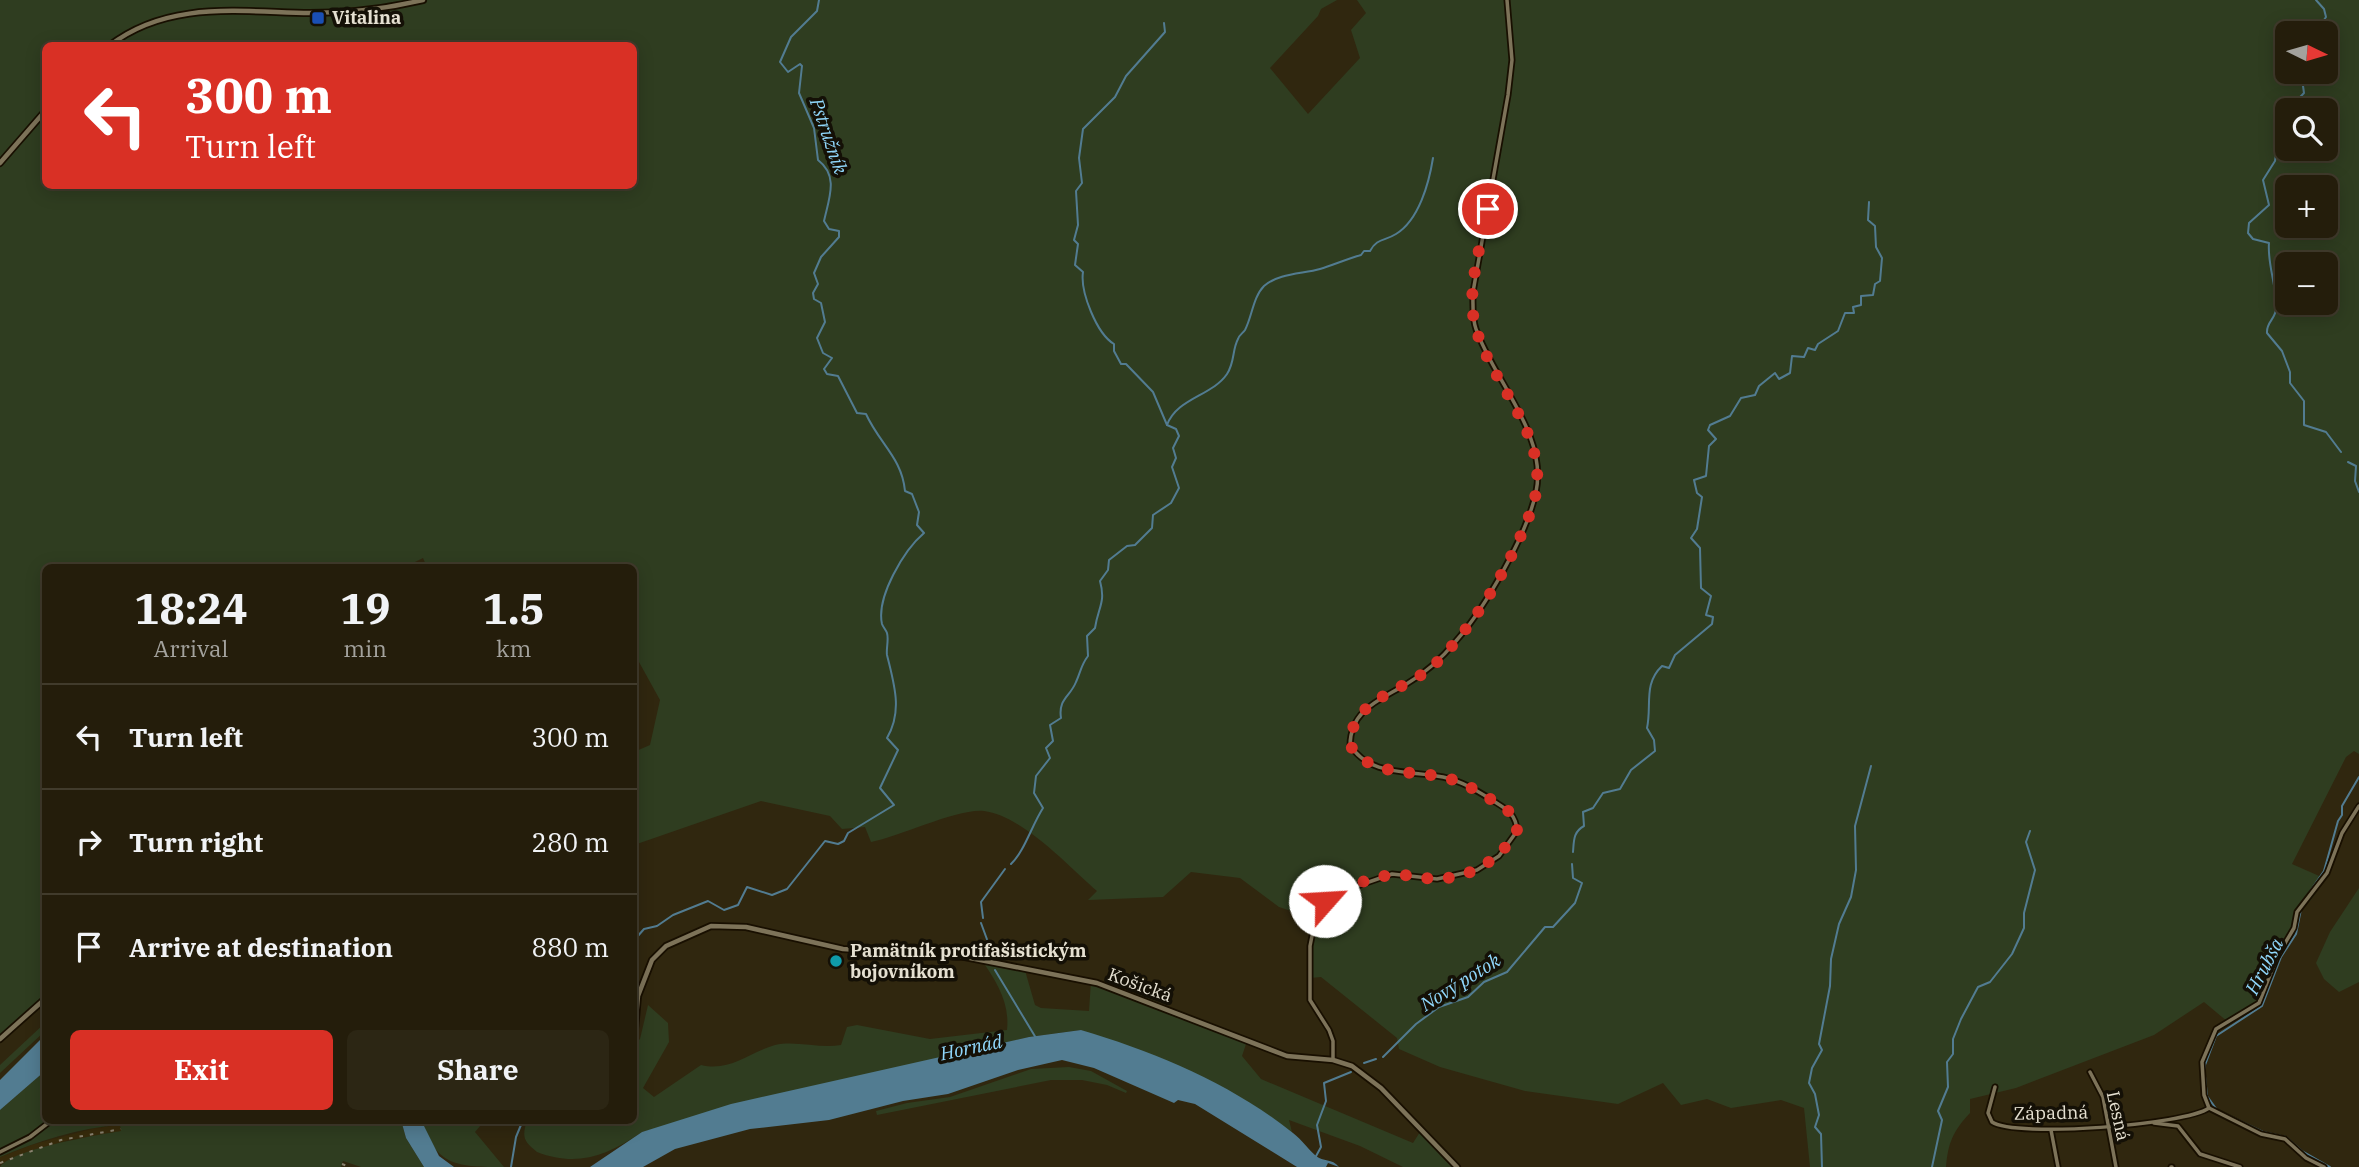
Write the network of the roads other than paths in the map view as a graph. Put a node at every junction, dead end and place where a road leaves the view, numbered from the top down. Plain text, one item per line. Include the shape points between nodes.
1 (423, 0) edge
2 (1507, 0) edge
3 (114, 42) edge
4 (42, 115) edge
5 (0, 163) edge
6 (2359, 806) edge
7 (42, 1002) edge
8 (637, 1007) edge
9 (0, 1039) edge
10 (1332, 1060) junction
11 (2090, 1072) dead end
12 (1995, 1087) dead end
13 (2209, 1108) junction
14 (2148, 1123) junction
15 (47, 1124) edge
16 (2107, 1126) junction
17 (2051, 1130) junction
18 (0, 1152) edge
19 (1457, 1167) edge
20 (2058, 1167) edge
21 (2116, 1167) edge
22 (2240, 1167) edge
23 (2324, 1167) edge

1 - 3 street via 352,12 185,12 136,27
2 - 10 street via 1512,60 1473,312 1485,349 1535,450 1537,489 1521,532 1472,621 1432,667 1364,709 1355,720 1350,745 1371,765 1444,777 1475,789 1511,812 1517,831 1499,856 1477,870 1437,879 1392,874 1336,893 1317,911 1310,946 1310,1000 1329,1030
4 - 5 street
6 - 13 street via 2342,833 2327,873 2297,912 2259,1003 2217,1029 2206,1048 2201,1073
7 - 9 street
8 - 10 street, Košická via 652,960 674,942 711,926 746,927 844,949 937,953 1001,963 1122,991 1287,1056
10 - 19 street, Košická via 1352,1066 1381,1088
11 - 16 street, Lesná via 2103,1097
12 - 17 street, Západná via 1988,1113 1992,1122
13 - 14 street, Západná
13 - 23 street via 2261,1134 2285,1139
14 - 16 street, Západná
14 - 22 street, Západná via 2178,1126 2200,1154
15 - 18 street
16 - 17 street, Západná
16 - 21 street, Lesná
17 - 20 street

